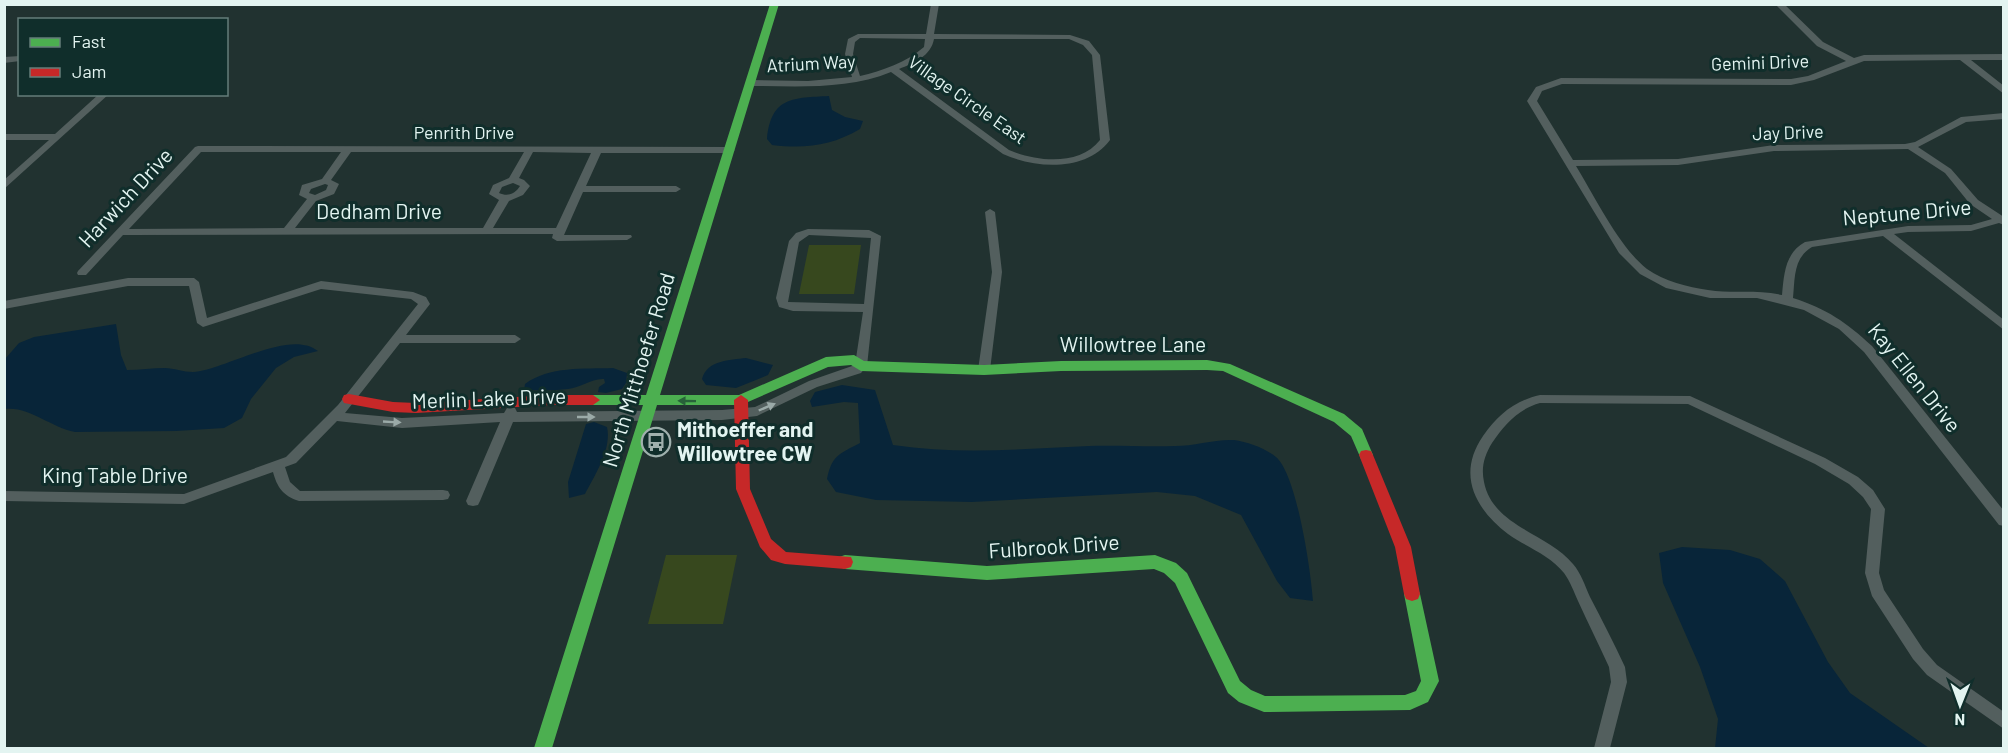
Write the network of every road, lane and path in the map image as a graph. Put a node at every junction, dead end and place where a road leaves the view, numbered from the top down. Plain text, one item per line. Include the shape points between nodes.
1 (775, 4) edge
2 (934, 4) edge
3 (1779, 4) edge
4 (931, 36) junction
5 (1962, 57) junction
6 (2004, 57) edge
7 (1853, 61) junction
8 (893, 69) junction
9 (857, 80) junction
10 (751, 83) junction
11 (1550, 84) joint
12 (2004, 91) edge
13 (103, 96) edge
14 (2004, 116) edge
15 (4, 137) edge
16 (58, 137) junction
17 (1910, 146) junction
18 (198, 149) joint
19 (348, 149) junction
20 (530, 150) junction
21 (597, 150) junction
22 (730, 150) junction
23 (1568, 163) junction
24 (4, 186) edge
25 (579, 189) junction
26 (676, 189) dead end
27 (990, 212) dead end
28 (2002, 221) edge
29 (287, 231) junction
30 (486, 231) junction
31 (560, 231) junction
32 (121, 232) junction
33 (1885, 232) junction
34 (627, 237) dead end
35 (82, 273) dead end
36 (1787, 300) junction
37 (4, 306) edge
38 (869, 308) junction
39 (2004, 326) edge
40 (398, 339) junction
41 (515, 339) dead end
42 (861, 366) junction
43 (984, 370) junction
44 (652, 400) junction
45 (515, 402) junction
46 (742, 407) junction
47 (341, 408) junction
48 (509, 417) junction
49 (646, 417) junction
50 (278, 465) junction
51 (443, 495) dead end
52 (4, 496) edge
53 (472, 501) dead end
54 (2004, 521) edge
55 (1420, 701) joint
56 (2004, 722) edge
57 (543, 748) edge
58 (1602, 748) edge

1 - 10 street, North Mitthoefer Road
2 - 4 street
3 - 7 street via 1818,43
4 - 8 street, Atrium Way via 925,51
4 - 8 street, Village Circle East via 1062,36 1091,47 1096,55 1105,136 1101,147 1093,154 1068,160 1025,159 1008,154
4 - 9 street via 855,37 849,54
5 - 6 street, Gemini Drive
5 - 7 street, Gemini Drive via 1876,57
5 - 12 street
7 - 11 street, Gemini Drive via 1812,80 1791,82
8 - 9 street, Atrium Way
9 - 10 street, Atrium Way
10 - 22 street, North Mitthoefer Road
11 - 23 street, Kay Ellen Drive via 1535,92 1533,103
13 - 16 street
14 - 17 street, Jay Drive via 1965,119
15 - 16 street
16 - 24 street
17 - 23 street, Jay Drive via 1774,147 1678,162
17 - 28 street via 1948,171 1974,202
18 - 19 street, Penrith Drive
18 - 32 street, Harwich Drive
19 - 20 street, Penrith Drive
19 - 29 street via 325,181 303,190 304,195 313,198
20 - 21 street, Penrith Drive
20 - 30 street via 513,180 524,184 524,189 505,198
21 - 22 street, Penrith Drive
21 - 25 street
22 - 44 street, North Mitthoefer Road
23 - 36 street, Kay Ellen Drive via 1626,256 1644,272 1687,290 1762,294
25 - 26 street
25 - 31 street
27 - 43 street via 997,272
28 - 33 street, Neptune Drive via 1966,228
29 - 30 street, Dedham Drive
29 - 32 street, Dedham Drive
30 - 31 street, Dedham Drive
31 - 34 street, Dedham Drive via 557,238
32 - 35 street, Harwich Drive
33 - 36 street, Neptune Drive via 1802,247 1792,258
33 - 39 street
36 - 54 street, Kay Ellen Drive via 1826,316 1861,341
37 - 40 street, King Table Drive via 128,282 194,282 203,323 321,285 418,297 422,308
38 - 38 street via 876,236 808,232 798,236 783,304
38 - 42 street
40 - 41 street
40 - 47 street, King Table Drive
42 - 43 street, Willowtree Lane
42 - 46 street, Willowtree Lane via 854,360 826,362
43 - 55 street, Willowtree Lane via 1218,366 1349,424 1360,438 1406,556 1430,681
44 - 45 street, Merlin Lake Drive
46 -> 44 street, Willowtree Lane
44 - 49 street, North Mitthoefer Road
45 - 47 street, Merlin Lake Drive
45 - 48 street
46 - 49 street, Willowtree Lane
46 - 55 street, Fulbrook Drive via 743,489 765,543 777,555 987,573 1155,562 1181,578 1231,682 1243,696 1264,704
47 -> 48 street, Merlin Lake Drive via 402,423
47 - 50 street, King Table Drive via 291,460
48 -> 49 street, Merlin Lake Drive
48 - 53 street
49 - 57 street, North Mitthoefer Road
50 - 51 street via 284,487 299,496
50 - 52 street, King Table Drive via 184,499
56 - 58 street via 1932,670 1918,654 1877,592 1872,573 1879,512 1869,495 1821,461 1690,400 1523,402 1481,446 1476,458 1476,481 1489,506 1507,525 1560,559 1570,570 1617,667 1619,682

